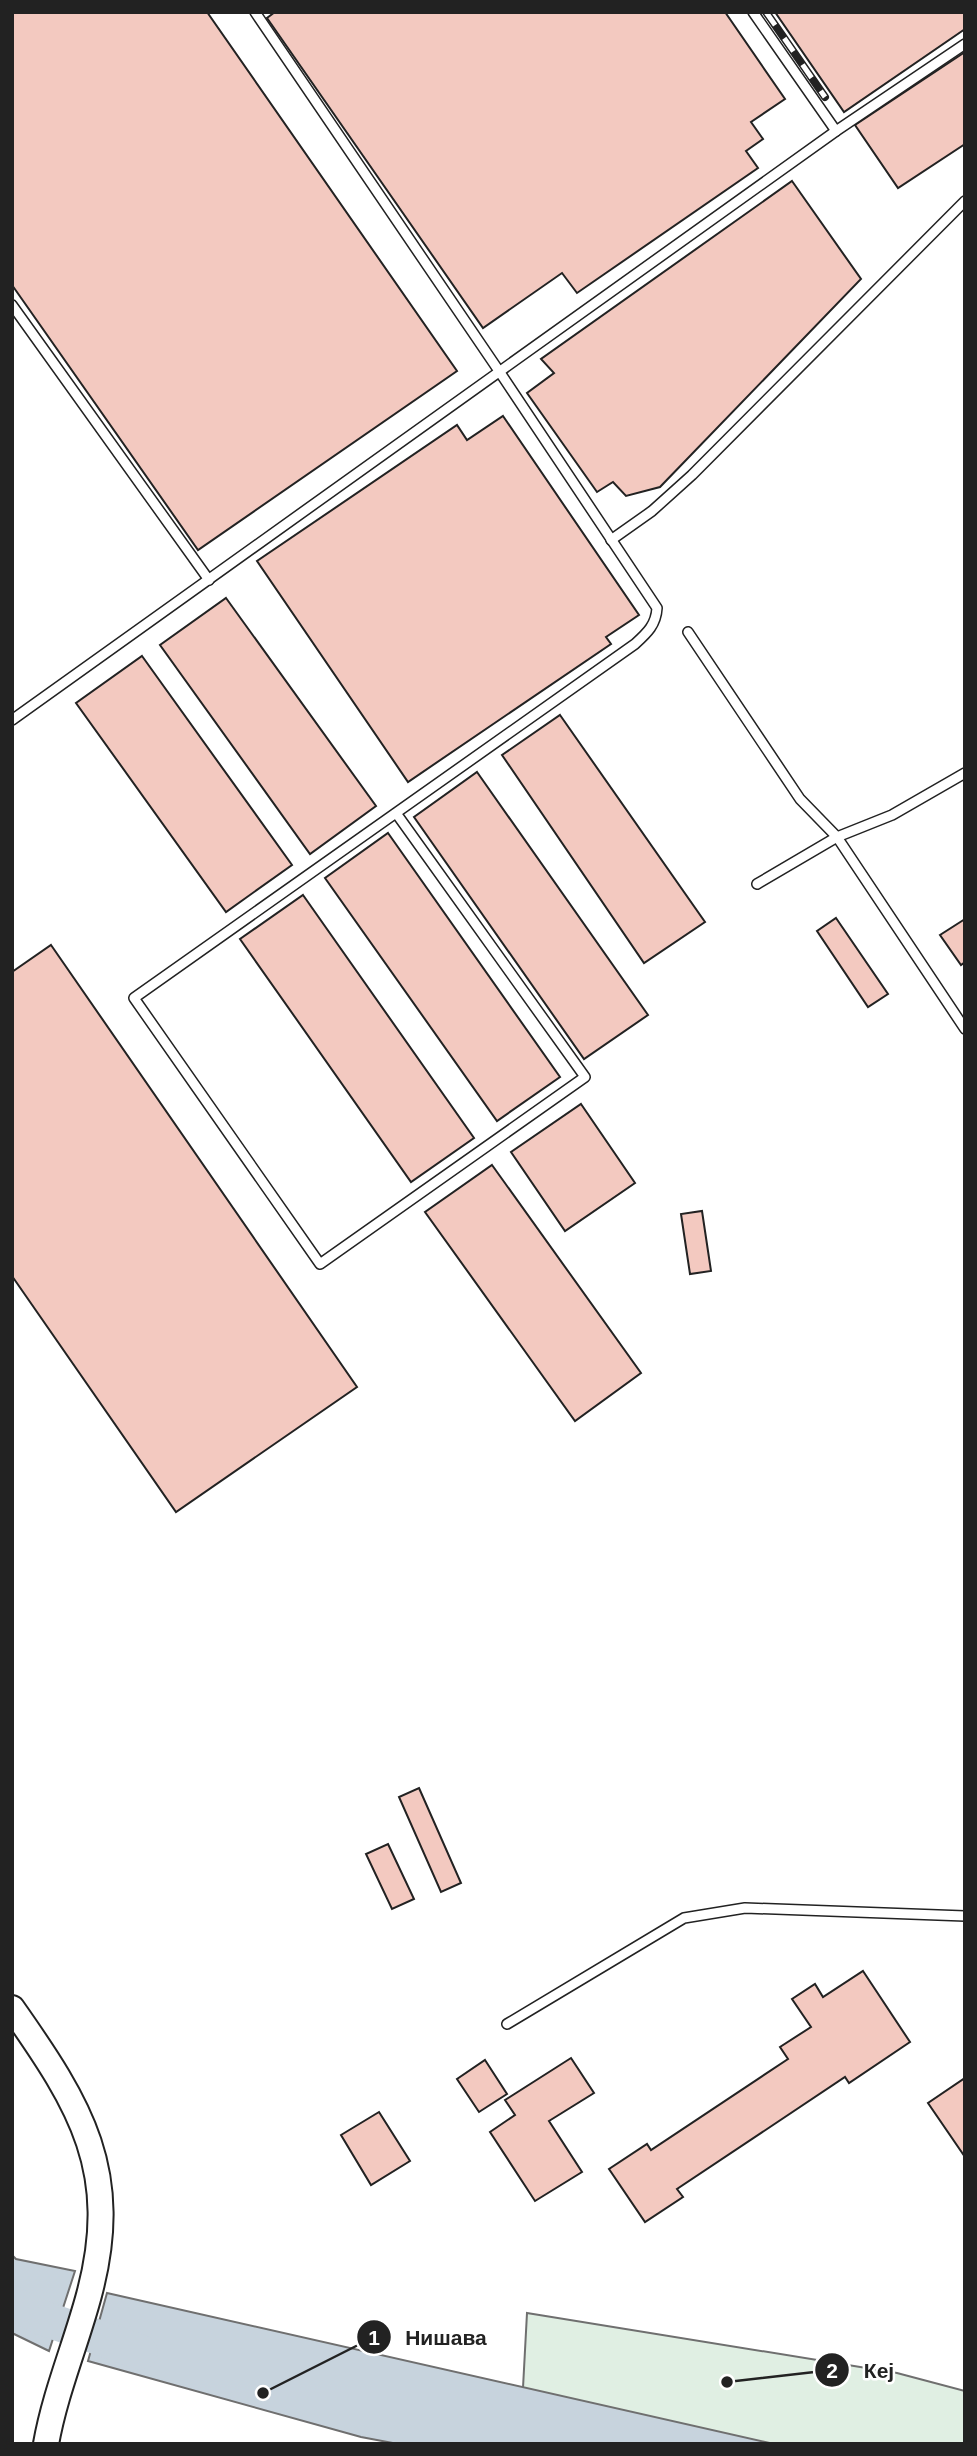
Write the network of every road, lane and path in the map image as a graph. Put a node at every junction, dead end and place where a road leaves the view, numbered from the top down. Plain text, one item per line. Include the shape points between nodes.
1 (255, 12) edge
2 (753, 12) edge
3 (965, 44) edge
4 (836, 131) junction
5 (965, 201) edge
6 (12, 305) edge
7 (499, 370) junction
8 (611, 540) junction
9 (209, 580) junction
10 (688, 632) dead end
11 (12, 720) edge
12 (965, 773) edge
13 (396, 813) junction
14 (837, 837) junction
15 (757, 884) dead end
16 (965, 1029) edge
17 (965, 1916) edge
18 (12, 2008) edge
19 (507, 2024) dead end
20 (47, 2439) edge

1 - 7 lane
2 - 4 lane
3 - 4 lane
4 - 7 lane
5 - 8 lane via 692,475
6 - 9 lane
7 - 8 lane
7 - 9 lane
8 - 13 lane via 657,608 652,628
9 - 11 lane
10 - 14 lane via 800,799
12 - 14 lane via 892,815
13 - 13 lane via 585,1077 320,1264 134,998
14 - 15 lane
14 - 16 lane
17 - 19 lane via 745,1908 684,1918
18 - 20 main road via 55,2069 87,2133 102,2221 90,2293

